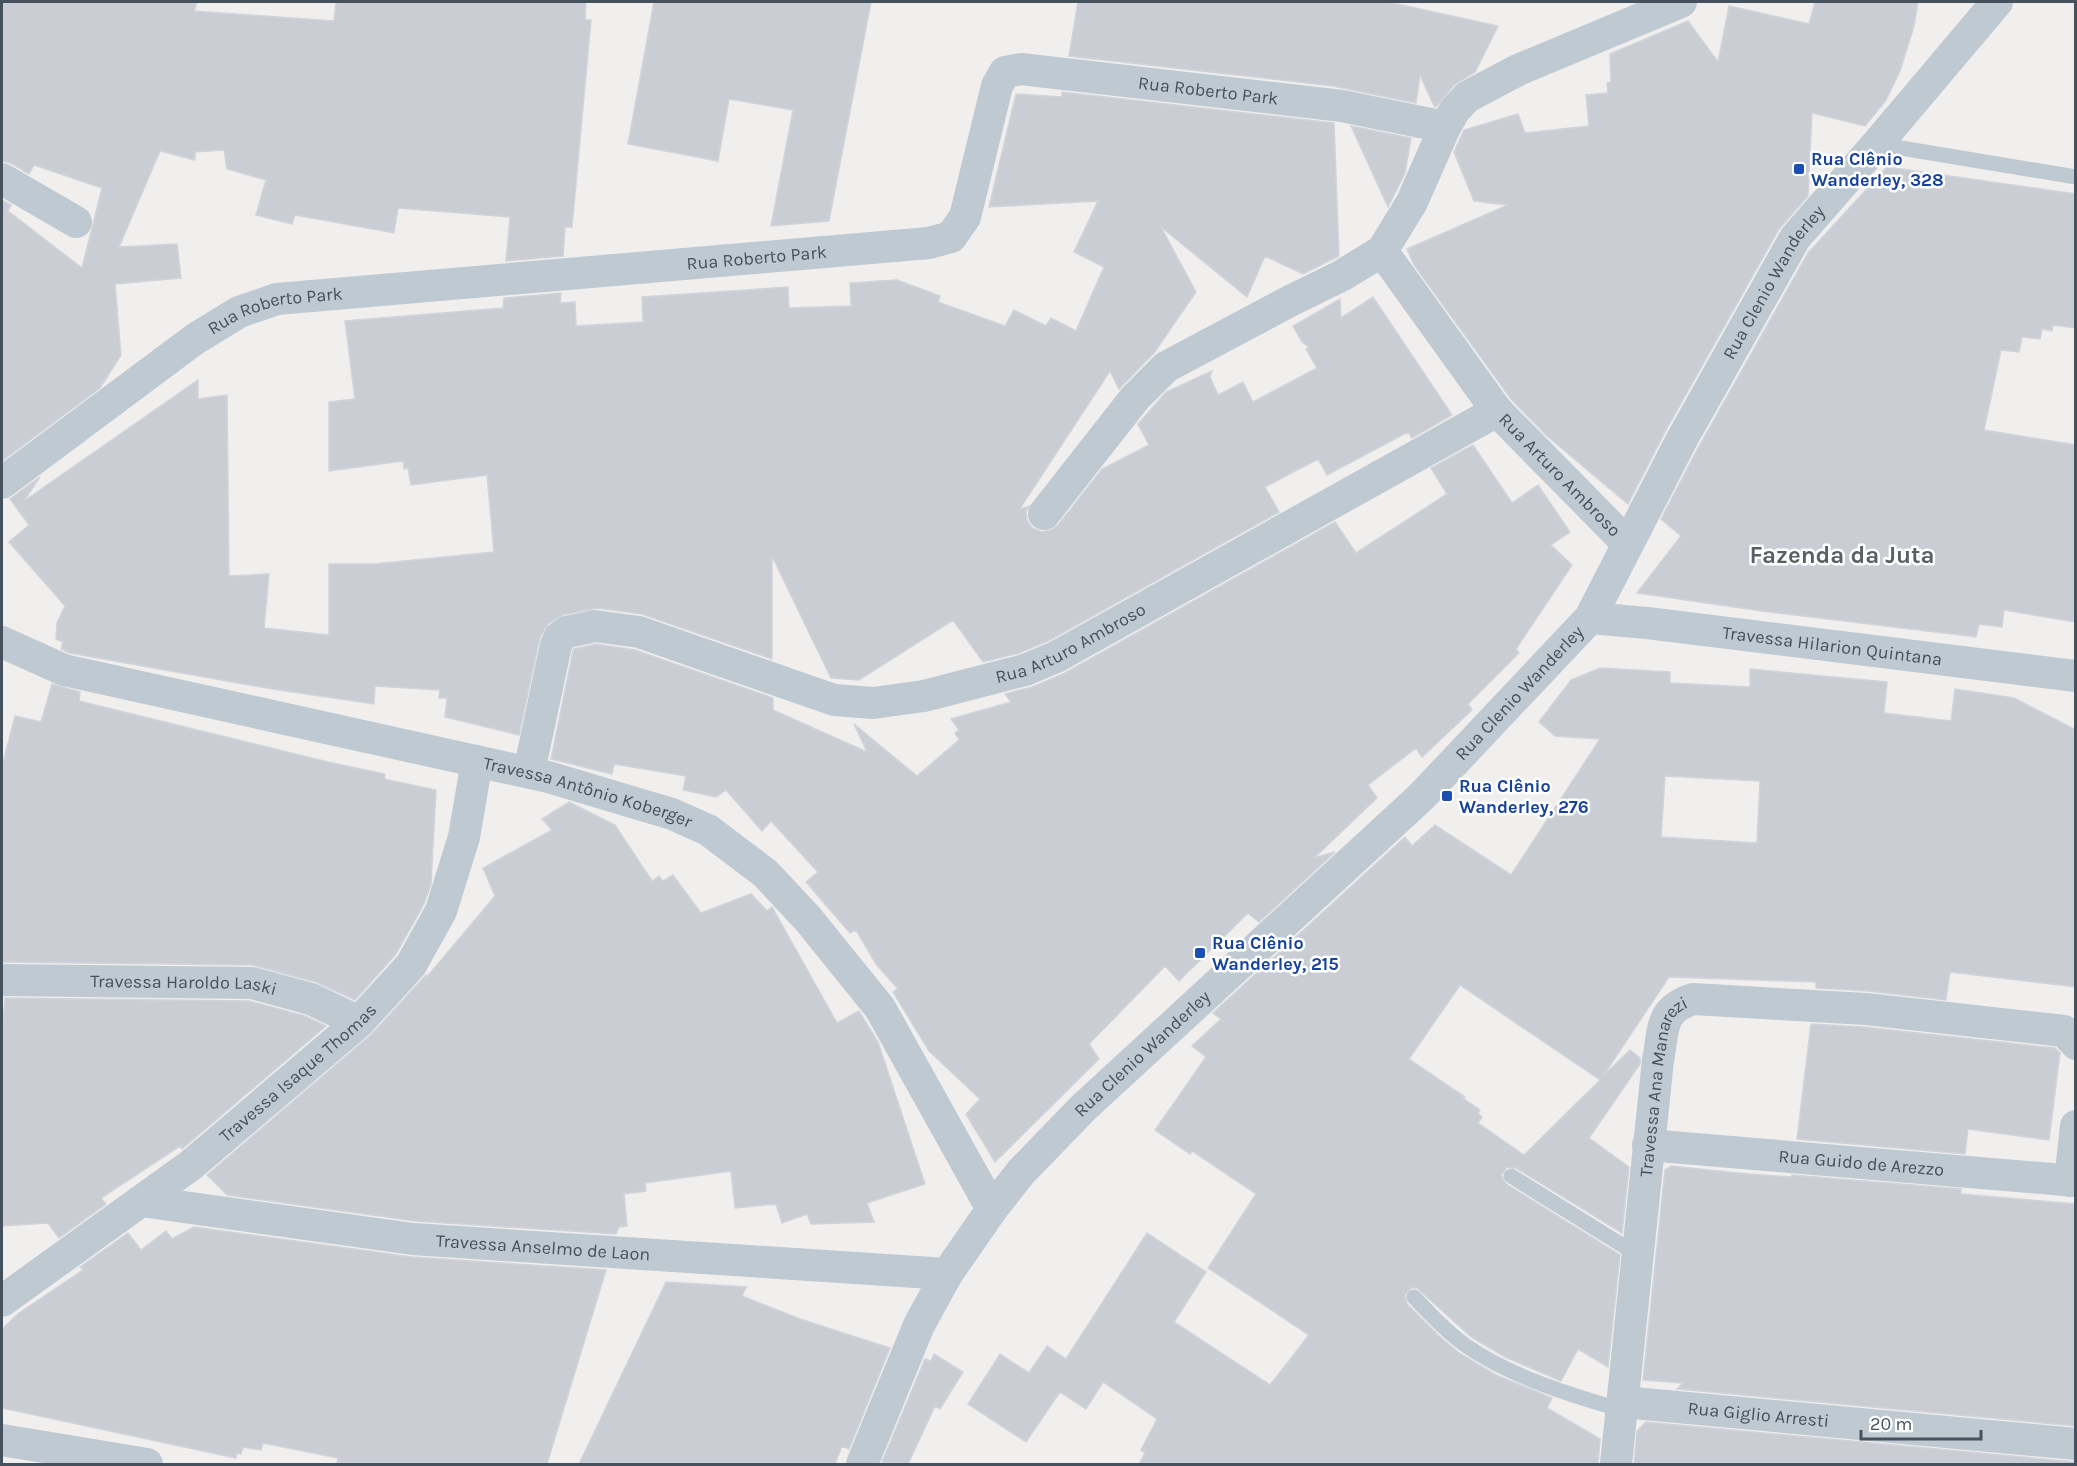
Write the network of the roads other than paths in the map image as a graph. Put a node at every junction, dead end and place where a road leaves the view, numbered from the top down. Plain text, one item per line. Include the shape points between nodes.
1 (1681, 2) edge
2 (1996, 2) edge
3 (1445, 127) junction
4 (1877, 144) junction
5 (2076, 177) edge
6 (2, 179) edge
7 (76, 222) dead end
8 (1382, 251) junction
9 (1497, 411) junction
10 (2, 483) edge
11 (1044, 514) dead end
12 (1628, 544) junction
13 (1590, 618) junction
14 (2, 642) edge
15 (2076, 676) edge
16 (477, 761) junction
17 (529, 772) junction
18 (2, 980) edge
19 (359, 1022) junction
20 (2076, 1044) edge
21 (2076, 1126) edge
22 (1648, 1145) junction
23 (1511, 1176) dead end
24 (2073, 1181) edge
25 (141, 1201) junction
26 (992, 1209) junction
27 (1638, 1255) junction
28 (948, 1274) junction
29 (1414, 1297) dead end
30 (2, 1301) edge
31 (1622, 1406) junction
32 (2, 1440) edge
33 (2076, 1444) edge
34 (147, 1464) edge
35 (861, 1464) edge
36 (1616, 1464) edge

1 - 3 street via 1508,75 1467,97
2 - 4 street, Rua Clenio Wanderley
3 - 8 street via 1412,202
3 - 10 street, Rua Roberto Park via 1342,106 1021,69 1005,72 997,86 965,217 951,237 929,243 277,299 239,312 195,339
4 - 5 lane
4 - 12 street, Rua Clenio Wanderley via 1795,238
6 - 7 street
8 - 9 street
8 - 11 street via 1166,367 1135,398
9 - 12 street, Rua Arturo Ambroso
9 - 17 street, Rua Arturo Ambroso via 1056,657 1024,670 924,696 873,703 834,700 639,632 595,626 567,632 556,645
12 - 13 street, Rua Clenio Wanderley
13 - 15 street, Travessa Hilarion Quintana
13 - 26 street, Rua Clenio Wanderley via 1421,796 1083,1108
14 - 16 street, Travessa Antônio Koberger via 64,670 99,679
16 - 17 street, Travessa Antônio Koberger
16 - 19 street, Travessa Isaque Thomas via 464,837 441,911 411,965
17 - 26 street, Travessa Antônio Koberger via 681,818 708,830 765,873 880,1008
18 - 19 street, Travessa Haroldo Laski via 252,983 311,999
19 - 25 street, Travessa Isaque Thomas via 191,1165
20 - 22 street, Travessa Ana Manarezi via 2064,1031 1866,1009 1693,999 1677,1004 1666,1016
21 - 24 street
22 - 24 street, Rua Guido de Arezzo
22 - 27 street, Travessa Ana Manarezi
23 - 27 lane
25 - 28 street, Travessa Anselmo de Laon via 413,1239
25 - 30 street, Travessa Isaque Thomas
26 - 28 street, Rua Clenio Wanderley
27 - 31 street, Travessa Ana Manarezi
28 - 35 street, Rua Clenio Wanderley via 919,1325
29 - 31 lane via 1466,1346 1511,1370 1584,1399
31 - 33 street, Rua Giglio Arresti
31 - 36 street, Travessa Ana Manarezi
32 - 34 street

